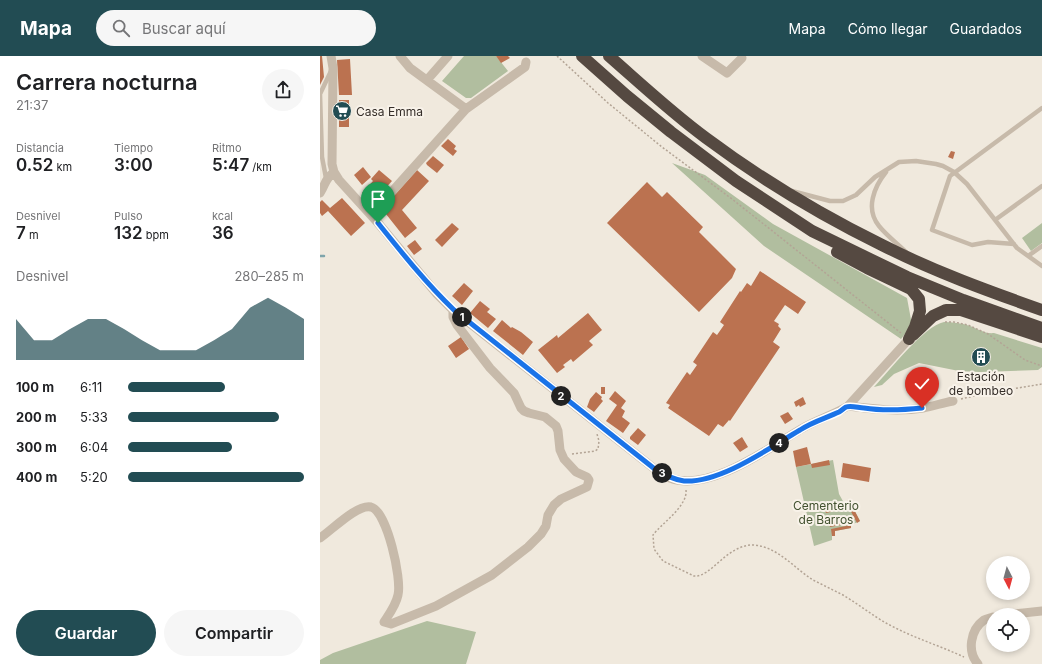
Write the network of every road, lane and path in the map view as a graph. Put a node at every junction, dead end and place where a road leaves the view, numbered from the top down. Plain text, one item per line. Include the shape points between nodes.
1 (331, 56) edge
2 (400, 56) edge
3 (448, 56) edge
4 (557, 56) edge
5 (582, 56) edge
6 (609, 56) edge
7 (702, 56) edge
8 (742, 58) dead end
9 (526, 62) dead end
10 (333, 68) junction
11 (427, 80) junction
12 (1042, 108) edge
13 (466, 109) junction
14 (888, 169) junction
15 (334, 172) junction
16 (954, 172) junction
17 (326, 178) junction
18 (1042, 186) edge
19 (779, 187) junction
20 (320, 193) edge
21 (371, 215) junction
22 (995, 220) junction
23 (812, 231) junction
24 (1014, 244) junction
25 (1041, 248) edge
26 (1028, 256) junction
27 (916, 261) junction
28 (1042, 266) edge
29 (454, 310) junction
30 (1042, 310) edge
31 (944, 322) dead end
32 (1042, 328) edge
33 (1042, 337) edge
34 (909, 338) junction
35 (1042, 366) edge
36 (1042, 384) edge
37 (953, 401) joint
38 (848, 406) junction
39 (598, 425) junction
40 (568, 453) dead end
41 (684, 481) junction
42 (320, 538) edge
43 (1042, 611) edge
44 (1030, 612) edge
45 (986, 619) edge
46 (977, 663) edge

1 - 10 street
2 - 11 street via 410,68
3 - 11 street
4 - 34 path via 608,103 662,147
5 - 23 highway via 671,132 736,181
6 - 19 highway via 706,138
7 - 8 street via 727,73
9 - 13 street via 526,67
10 - 15 street
10 - 17 lane via 320,94 322,157
11 - 13 street
12 - 16 lane
13 - 21 street
14 - 16 lane via 899,162 916,161 943,166
14 - 19 lane via 856,195 843,201 830,201
14 - 27 lane via 878,181 873,193 873,214 878,226
15 - 17 street
15 - 21 street via 338,180
16 - 22 lane
16 - 24 lane via 950,176 932,230 972,245 988,242
17 - 20 street
18 - 22 lane
19 - 27 highway via 833,219
21 - 29 street via 422,277
22 - 24 lane
23 - 32 highway via 907,277 962,300
23 - 34 highway via 834,250 911,289 918,299 920,311
24 - 26 lane
25 - 26 lane
26 - 28 lane
27 - 30 highway
29 - 39 street
29 - 42 street via 453,317 458,325 490,368 514,393 520,408 545,417 556,426 564,459 576,472 587,477 589,484 583,490 561,499 554,505 541,534 492,575 436,606 390,624 384,622 399,594 399,582 397,565 378,510 364,507 355,511
31 - 35 path via 968,325 988,334 1025,360
33 - 34 highway via 961,310 946,310 932,316
34 - 38 street
36 - 37 path
37 - 38 street via 906,410
38 - 41 street via 801,429 745,463 711,477
39 - 40 path via 598,449
39 - 41 street via 656,470 670,478
41 - 46 path via 686,495 676,512 653,535 654,549 663,561 697,576 707,572 734,549 754,545 764,548 779,554 812,579 886,623
43 - 44 street
45 - 46 street via 977,628 971,640 971,651

